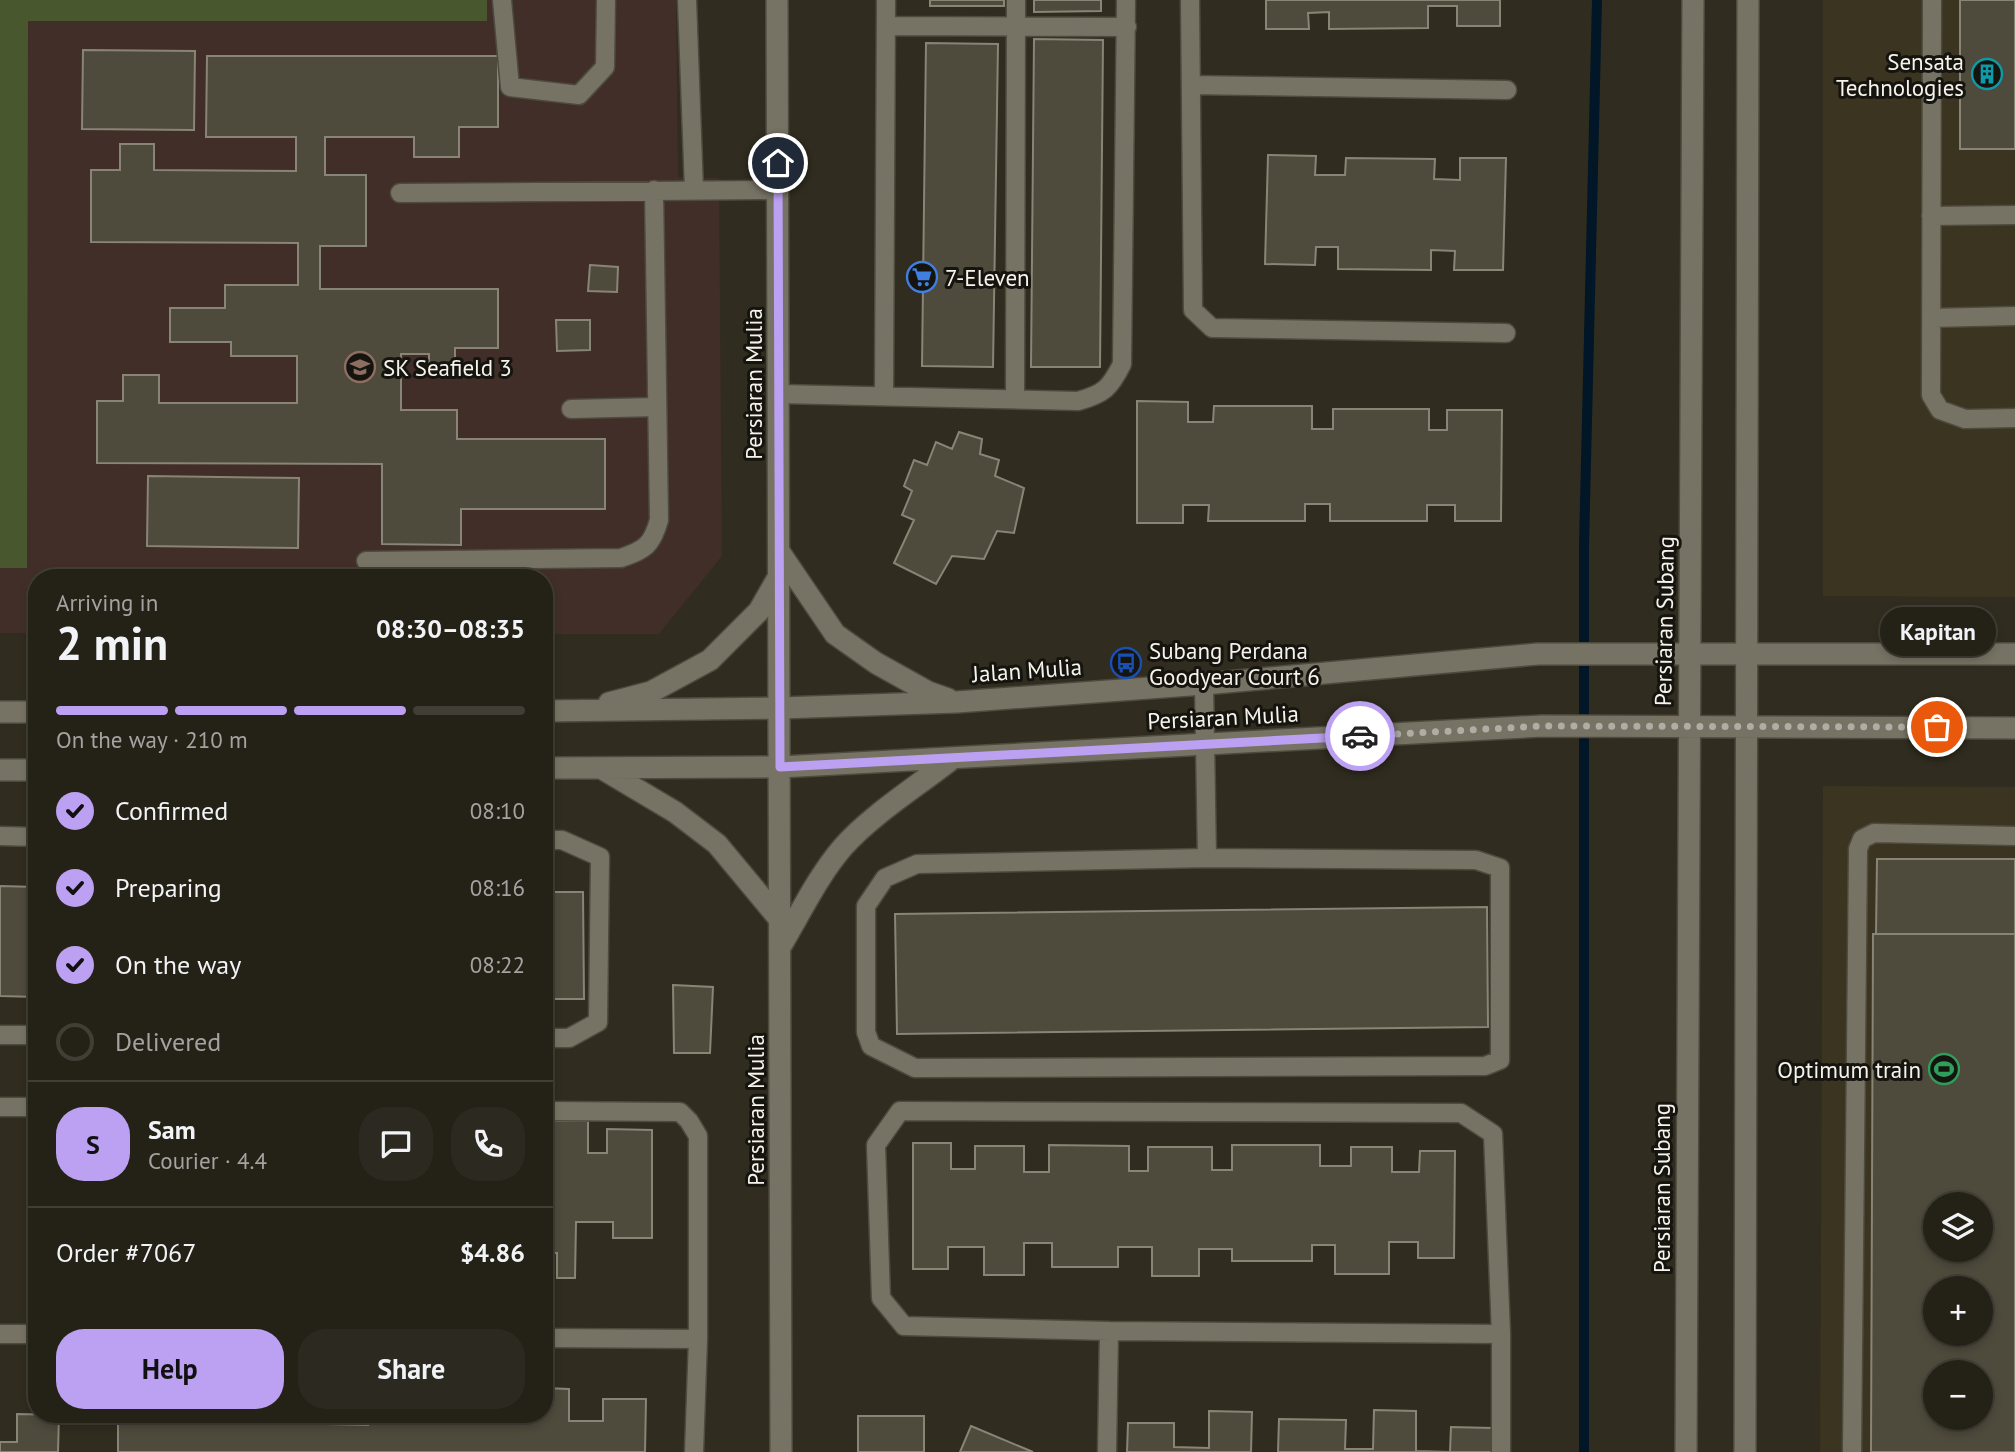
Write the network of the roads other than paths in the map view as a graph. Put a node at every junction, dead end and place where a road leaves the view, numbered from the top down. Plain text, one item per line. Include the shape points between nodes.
1 (502, 0) edge
2 (606, 0) edge
3 (687, 0) edge
4 (777, 0) edge
5 (886, 0) edge
6 (1016, 0) edge
7 (1126, 0) edge
8 (1190, 0) edge
9 (1693, 0) edge
10 (1748, 0) edge
11 (1932, 0) edge
12 (886, 26) junction
13 (1016, 26) junction
14 (1127, 27) junction
15 (1191, 85) junction
16 (1507, 90) dead end
17 (654, 190) junction
18 (694, 190) junction
19 (778, 190) junction
20 (400, 193) dead end
21 (2015, 215) edge
22 (1931, 216) junction
23 (2015, 316) edge
24 (1931, 318) junction
25 (1506, 333) dead end
26 (779, 394) junction
27 (884, 396) junction
28 (1014, 399) junction
29 (657, 407) junction
30 (571, 409) dead end
31 (2015, 418) edge
32 (366, 561) dead end
33 (780, 563) junction
34 (1691, 652) junction
35 (1746, 653) junction
36 (2015, 654) edge
37 (1204, 684) junction
38 (957, 702) junction
39 (780, 708) junction
40 (553, 711) edge
41 (580, 711) junction
42 (0, 712) edge
43 (28, 712) edge
44 (1689, 726) junction
45 (1748, 727) junction
46 (2015, 728) edge
47 (1204, 744) junction
48 (953, 758) junction
49 (780, 767) junction
50 (553, 768) edge
51 (600, 768) junction
52 (0, 770) edge
53 (28, 770) edge
54 (0, 836) edge
55 (28, 836) edge
56 (2015, 836) edge
57 (553, 840) edge
58 (1207, 858) junction
59 (781, 921) junction
60 (781, 946) junction
61 (0, 1035) edge
62 (28, 1035) edge
63 (553, 1038) edge
64 (0, 1107) edge
65 (28, 1107) edge
66 (553, 1111) edge
67 (1110, 1332) junction
68 (0, 1334) edge
69 (28, 1334) edge
70 (1501, 1334) junction
71 (553, 1338) edge
72 (698, 1339) junction
73 (694, 1452) edge
74 (781, 1452) edge
75 (1107, 1452) edge
76 (1502, 1452) edge
77 (1686, 1452) edge
78 (1745, 1452) edge
79 (1852, 1452) edge

1 - 2 lane via 510,87 579,95 605,67
3 - 18 lane
4 - 19 street, Persiaran Mulia
5 - 12 lane
6 - 13 lane
7 - 14 lane
8 - 15 lane
9 - 34 street, Persiaran Subang
10 - 35 street
11 - 22 lane
12 - 13 lane
12 - 27 lane
13 - 14 lane
13 - 28 lane
14 - 28 lane via 1122,364 1112,384 1097,396 1078,401
15 - 16 lane
15 - 25 lane via 1193,310 1212,328
17 - 18 lane
17 - 20 lane
17 - 29 lane
18 - 19 lane
19 - 26 street, Persiaran Mulia
21 - 22 lane
22 - 24 lane
23 - 24 lane
24 - 31 lane via 1931,395 1940,410 1965,419
26 - 27 lane
26 - 33 street, Persiaran Mulia
27 - 28 lane
29 - 30 lane
29 - 32 lane via 659,520 654,538 641,551 621,558
33 - 38 street via 835,634 918,687
33 - 39 street, Persiaran Mulia
33 - 41 street via 759,611 710,660 650,692
34 - 35 street, Jalan Mulia
34 - 37 street, Jalan Mulia via 1538,653
34 - 44 street, Persiaran Subang
35 - 36 street, Jalan Mulia
35 - 45 street
37 - 38 street, Jalan Mulia
37 - 47 lane
38 - 39 street, Jalan Mulia
39 - 41 street, Jalan Mulia
39 - 49 street, Persiaran Mulia
40 - 41 street, Jalan Mulia
42 - 43 street
44 - 45 street
44 - 47 street, Persiaran Mulia via 1542,726
44 - 77 street, Persiaran Subang
45 - 46 street
45 - 78 street
47 - 48 street, Persiaran Mulia
47 - 58 lane
48 - 49 street, Persiaran Mulia
48 - 60 street via 843,847
49 - 51 street, Persiaran Mulia
49 - 59 street, Persiaran Mulia
50 - 51 street, Persiaran Mulia
51 - 59 street via 675,812 718,844
52 - 53 street
54 - 55 lane
56 - 79 lane via 1874,833 1862,839 1858,849
57 - 63 lane via 600,857 598,1022 569,1038
58 - 58 lane via 1476,860 1500,868 1500,1060 1485,1066 915,1068 871,1046 866,1032 866,906 885,878 917,864
59 - 60 street, Persiaran Mulia
60 - 74 street, Persiaran Mulia
61 - 62 lane
64 - 65 lane
66 - 72 lane via 680,1112 689,1121 698,1136
67 - 70 lane
67 - 70 lane via 904,1326 881,1298 876,1144 900,1111 1461,1113 1493,1134
67 - 75 lane
68 - 69 lane
70 - 76 lane
71 - 72 lane
72 - 73 lane

